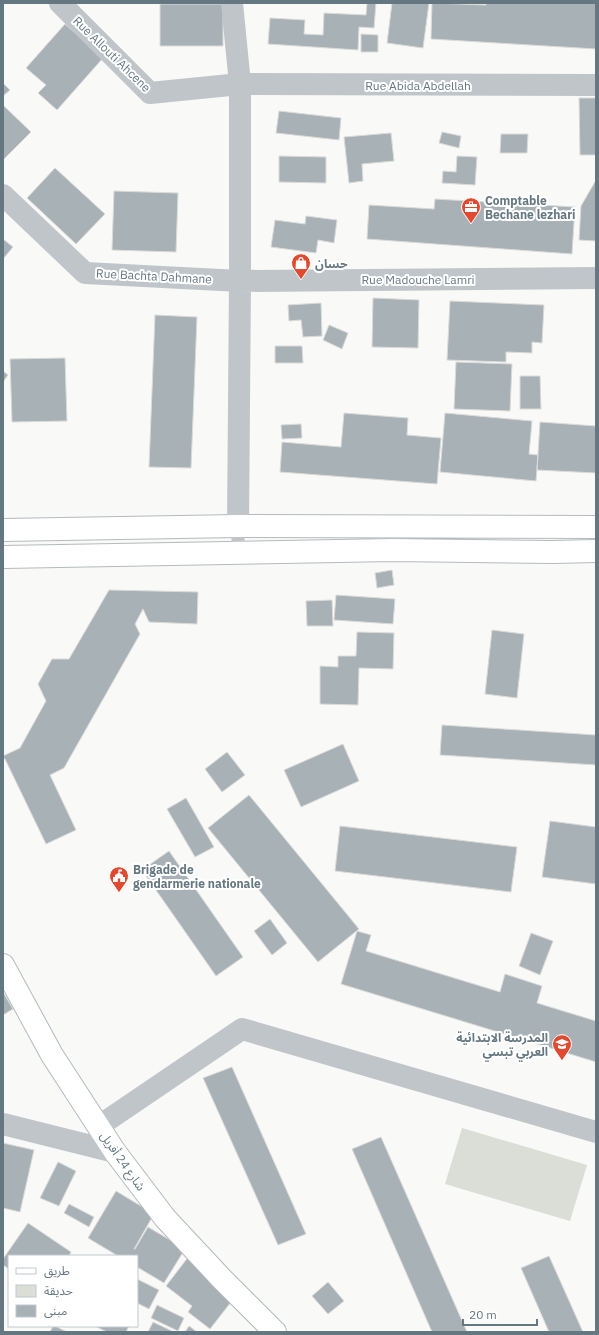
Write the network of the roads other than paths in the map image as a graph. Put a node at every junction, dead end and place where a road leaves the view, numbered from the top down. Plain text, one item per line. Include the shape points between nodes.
1 (60, 3) edge
2 (232, 3) edge
3 (240, 84) junction
4 (596, 85) edge
5 (3, 195) edge
6 (596, 278) edge
7 (240, 281) junction
8 (238, 526) junction
9 (596, 527) edge
10 (3, 530) edge
11 (596, 551) edge
12 (238, 553) junction
13 (3, 557) edge
14 (3, 965) edge
15 (3, 1124) edge
16 (98, 1126) junction
17 (596, 1132) edge
18 (115, 1152) junction
19 (275, 1332) edge

1 - 3 street, Rue Allouti Ahcene via 150,93
2 - 3 street
3 - 4 street, Rue Abida Abdellah
3 - 7 street
5 - 7 street, Rue Bachta Dahmane via 85,273
6 - 7 street, Rue Madouche Lamri
7 - 8 street
8 - 9 main road
8 - 10 main road
8 - 12 lane
11 - 12 main road via 392,550
12 - 13 main road
14 - 16 main road, شارع 24 أفريل via 52,1055
15 - 18 street
16 - 17 street via 242,1029
16 - 18 main road, شارع 24 أفريل
18 - 19 main road, شارع 24 أفريل via 165,1218

